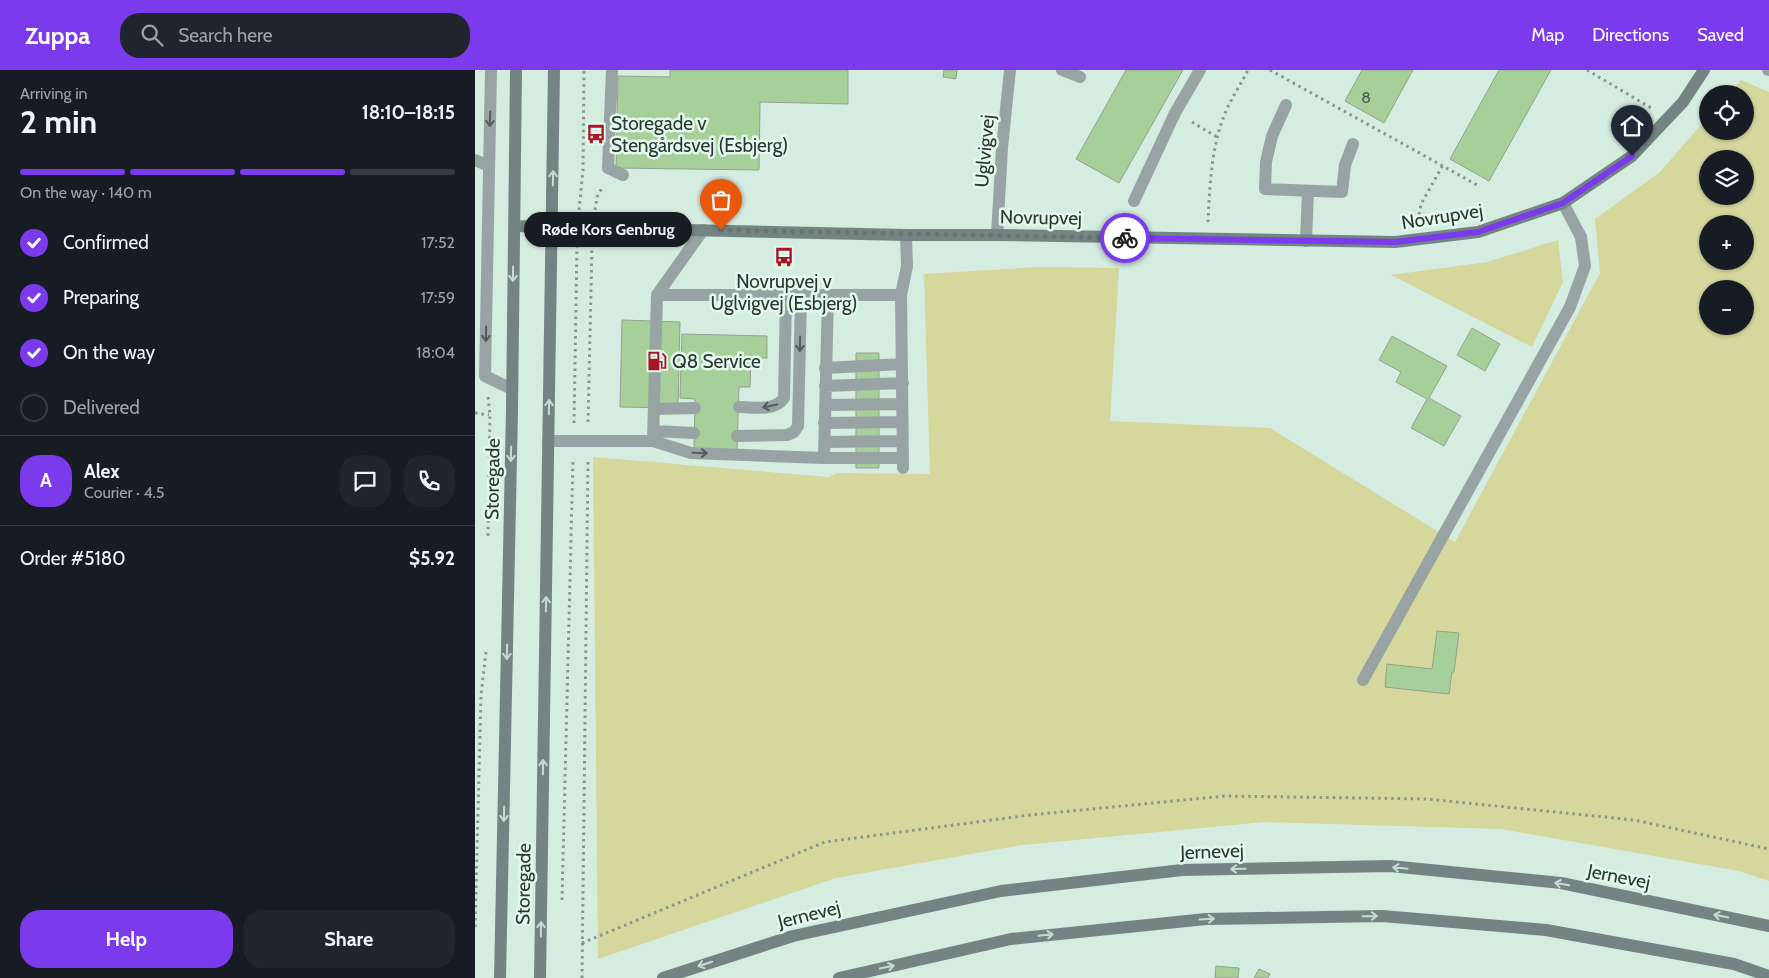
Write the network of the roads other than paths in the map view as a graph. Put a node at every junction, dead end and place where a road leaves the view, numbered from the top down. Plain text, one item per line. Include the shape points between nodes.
1 (491, 70) edge
2 (516, 70) edge
3 (554, 70) edge
4 (612, 70) edge
5 (1010, 70) edge
6 (1062, 70) edge
7 (1199, 70) edge
8 (1704, 70) edge
9 (1080, 76) dead end
10 (1286, 105) dead end
11 (1353, 144) dead end
12 (475, 160) edge
13 (489, 166) junction
14 (618, 172) road end
15 (1308, 191) junction
16 (1135, 201) dead end
17 (1563, 203) junction
18 (514, 226) junction
19 (552, 226) junction
20 (703, 230) junction
21 (906, 235) junction
22 (997, 235) junction
23 (1306, 241) junction
24 (828, 295) junction
25 (901, 295) junction
26 (657, 296) junction
27 (786, 296) junction
28 (801, 296) junction
29 (902, 364) junction
30 (825, 368) junction
31 (903, 384) junction
32 (825, 386) junction
33 (512, 389) junction
34 (902, 404) junction
35 (825, 405) junction
36 (739, 407) dead end
37 (695, 408) dead end
38 (654, 409) junction
39 (902, 422) junction
40 (824, 423) junction
41 (694, 433) dead end
42 (653, 436) junction
43 (737, 436) dead end
44 (549, 441) junction
45 (902, 441) junction
46 (824, 442) junction
47 (824, 458) junction
48 (1363, 680) dead end
49 (1769, 926) edge
50 (1769, 976) edge
51 (500, 978) edge
52 (540, 978) edge
53 (663, 978) edge
54 (839, 978) edge

1 -> 13 street
2 - 18 main road, Storegade
19 -> 3 main road, Storegade
4 - 14 street via 607,168
5 - 22 street, Uglvigvej
6 - 9 street
7 - 16 street via 1175,113
8 - 17 main road, Novrupvej via 1683,102 1632,156
10 - 15 street via 1272,136 1266,162 1265,190
11 - 15 street via 1345,165 1342,192
12 - 13 street
13 -> 33 street via 485,376
15 - 23 street
17 - 23 main road, Novrupvej via 1478,232 1395,242
17 - 48 street via 1581,237 1585,266 1570,307
18 - 19 main road, Novrupvej
18 -> 33 main road, Storegade
19 - 20 main road, Novrupvej
44 -> 19 main road, Storegade
20 - 21 main road, Novrupvej
20 - 26 street
21 - 22 main road, Novrupvej
21 - 25 street via 907,266
22 - 23 main road, Novrupvej
24 - 25 street
24 - 28 street
24 - 30 street
25 - 29 street
26 - 27 street
26 - 38 street
27 - 28 street
27 -> 36 street via 784,398 772,408
28 -> 43 street via 797,426 787,436
29 - 30 street
29 - 31 street
30 - 32 street
31 - 32 street
31 - 34 street
32 - 35 street
33 -> 51 main road, Storegade
34 - 35 street
34 - 39 street
35 - 40 street
37 - 38 street
38 - 42 street
39 - 40 street
39 - 45 street
40 - 46 street
41 - 42 street
42 - 44 street
42 -> 47 street via 691,453
52 -> 44 main road, Storegade
45 - 46 street
45 - 47 street via 903,463
46 - 47 street
49 -> 53 main road, Jernevej via 1561,883 1390,866 1182,870 1001,891 793,936
54 -> 50 main road via 1011,939 1206,919 1382,916 1546,930 1734,964

